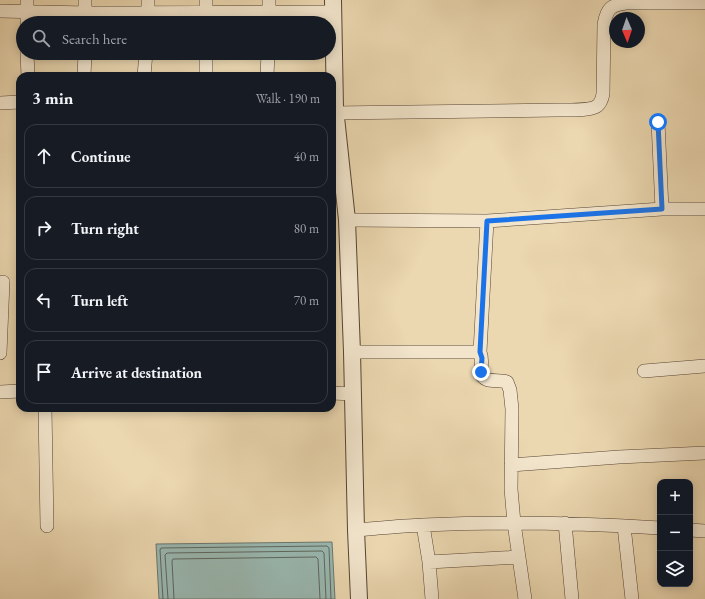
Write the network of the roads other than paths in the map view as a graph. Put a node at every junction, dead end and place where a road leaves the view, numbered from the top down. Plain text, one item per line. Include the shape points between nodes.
1 (705, 3) edge
2 (333, 6) edge
3 (0, 11) edge
4 (27, 11) edge
5 (85, 12) edge
6 (148, 12) edge
7 (206, 12) edge
8 (269, 12) edge
9 (333, 16) edge
10 (27, 60) edge
11 (85, 60) edge
12 (145, 60) edge
13 (206, 60) edge
14 (268, 60) edge
15 (334, 60) edge
16 (28, 72) edge
17 (84, 72) edge
18 (144, 72) edge
19 (206, 72) edge
20 (267, 72) edge
21 (334, 72) edge
22 (16, 102) edge
23 (0, 103) edge
24 (336, 113) edge
25 (658, 122) dead end
26 (336, 129) edge
27 (705, 208) edge
28 (662, 209) junction
29 (347, 220) junction
30 (487, 221) junction
31 (3, 282) dead end
32 (352, 352) junction
33 (480, 352) junction
34 (0, 353) edge
35 (705, 366) edge
36 (644, 371) dead end
37 (16, 391) edge
38 (0, 392) edge
39 (336, 393) edge
40 (353, 394) junction
41 (45, 412) edge
42 (705, 453) edge
43 (511, 465) junction
44 (705, 521) edge
45 (514, 523) junction
46 (565, 523) junction
47 (423, 525) junction
48 (47, 526) dead end
49 (624, 526) junction
50 (657, 528) edge
51 (356, 530) junction
52 (693, 530) edge
53 (705, 531) edge
54 (519, 558) junction
55 (429, 562) junction
56 (359, 599) edge
57 (432, 599) edge
58 (525, 599) edge
59 (572, 599) edge
60 (632, 599) edge

1 - 24 street via 626,3 611,7 604,24 603,94 601,102 592,108
2 - 8 street
2 - 9 street
3 - 4 street
4 - 5 street
5 - 6 street
6 - 7 street
7 - 8 street
10 - 16 street
11 - 17 street
12 - 18 street
13 - 19 street
14 - 20 street
15 - 21 street
22 - 23 street
25 - 28 street
26 - 29 street
27 - 28 street
28 - 30 street
29 - 30 street
29 - 32 street
30 - 33 street
31 - 34 street
32 - 33 street
32 - 40 street
33 - 43 street via 482,376 488,380 507,382 509,386 512,409
35 - 36 street
37 - 38 street
39 - 40 street
40 - 51 street
41 - 48 street
42 - 43 street
43 - 45 street
44 - 53 street
45 - 46 street
45 - 47 street
45 - 54 street
46 - 49 street
46 - 59 street
47 - 51 street
47 - 55 street
49 - 50 street
49 - 60 street
51 - 56 street
52 - 53 street
54 - 55 street
54 - 58 street
55 - 57 street

